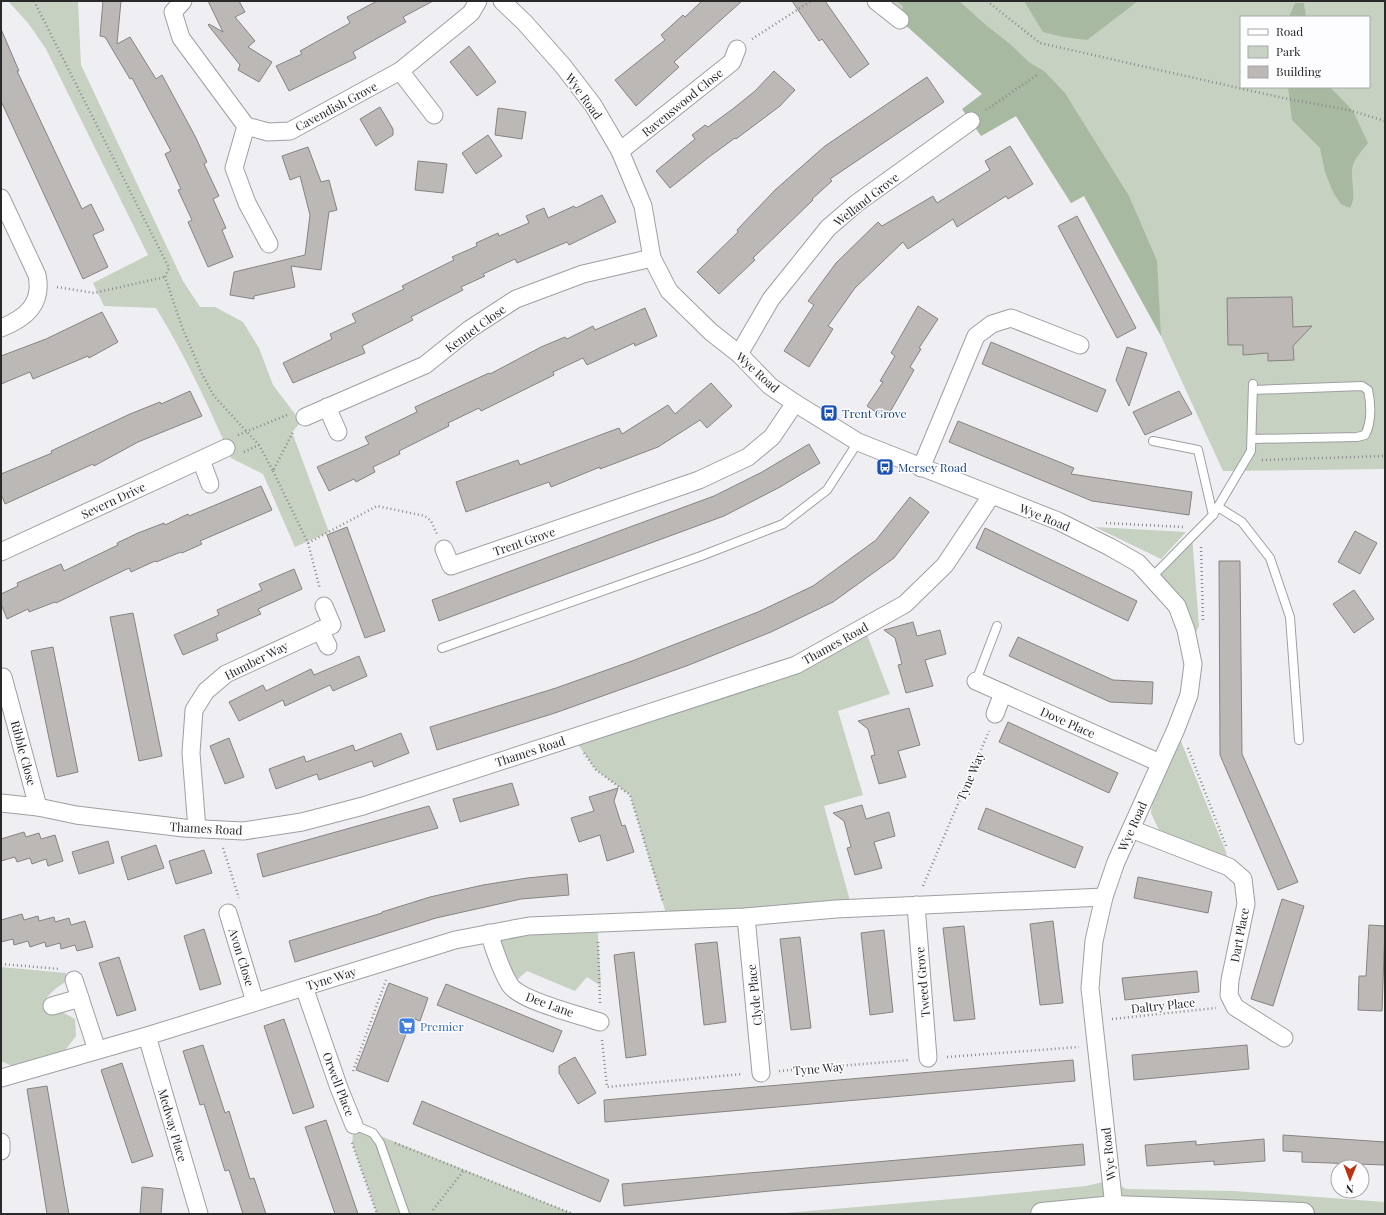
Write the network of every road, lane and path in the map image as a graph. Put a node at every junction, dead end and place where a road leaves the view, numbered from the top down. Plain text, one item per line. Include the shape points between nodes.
1 (34, 1) edge
2 (183, 1) edge
3 (478, 1) edge
4 (502, 1) edge
5 (811, 1) edge
6 (876, 1) edge
7 (987, 1) edge
8 (900, 20) dead end
9 (737, 49) joint
10 (400, 71) junction
11 (1037, 75) dead end
12 (434, 115) dead end
13 (970, 121) joint
14 (1385, 121) edge
15 (246, 126) junction
16 (620, 151) junction
17 (1, 198) edge
18 (269, 244) dead end
19 (652, 258) junction
20 (165, 277) junction
21 (39, 284) junction
22 (1, 328) edge
23 (1080, 345) dead end
24 (739, 354) junction
25 (795, 404) junction
26 (328, 407) junction
27 (305, 417) junction
28 (247, 431) junction
29 (338, 432) dead end
30 (1252, 438) junction
31 (1153, 441) dead end
32 (858, 442) junction
33 (226, 448) joint
34 (1385, 456) edge
35 (201, 460) junction
36 (1246, 461) junction
37 (921, 468) junction
38 (273, 471) junction
39 (210, 484) dead end
40 (991, 496) junction
41 (1218, 507) junction
42 (1213, 515) junction
43 (1105, 523) dead end
44 (1200, 528) junction
45 (308, 543) junction
46 (444, 549) joint
47 (1, 552) edge
48 (1152, 577) junction
49 (324, 606) joint
50 (997, 626) dead end
51 (320, 630) junction
52 (328, 646) dead end
53 (442, 648) dead end
54 (3, 677) dead end
55 (976, 681) joint
56 (1003, 693) junction
57 (995, 714) joint
58 (1179, 722) junction
59 (573, 737) junction
60 (1299, 740) dead end
61 (1160, 763) junction
62 (1, 803) edge
63 (38, 807) junction
64 (197, 829) junction
65 (1131, 829) junction
66 (217, 830) junction
67 (1236, 872) junction
68 (1104, 897) junction
69 (918, 905) junction
70 (228, 913) joint
71 (746, 917) junction
72 (668, 920) junction
73 (597, 922) junction
74 (489, 933) junction
75 (394, 959) junction
76 (1, 964) edge
77 (74, 980) joint
78 (304, 987) junction
79 (80, 998) junction
80 (255, 1002) junction
81 (52, 1006) dead end
82 (1235, 1006) junction
83 (1093, 1021) junction
84 (600, 1022) junction
85 (147, 1036) junction
86 (1284, 1038) dead end
87 (1096, 1045) junction
88 (97, 1050) junction
89 (928, 1058) junction
90 (761, 1072) junction
91 (1, 1078) edge
92 (343, 1098) junction
93 (354, 1124) junction
94 (373, 1133) junction
95 (1, 1142) edge
96 (1, 1151) edge
97 (464, 1170) junction
98 (1114, 1208) junction
99 (433, 1210) dead end
100 (199, 1214) edge
101 (377, 1214) edge
102 (405, 1214) edge
103 (573, 1214) edge
104 (1042, 1214) edge
105 (1303, 1214) edge

1 - 20 path via 169,268
2 - 15 street via 173,12 181,38
3 - 10 street, Cavendish Grove via 471,13
4 - 16 street, Wye Road via 563,66 593,105
5 - 9 path
6 - 8 street
7 - 14 path via 1040,43 1283,98 1349,110
9 - 16 street, Ravenswood Close via 732,62
10 - 12 street
10 - 15 street, Cavendish Grove via 290,130 268,132
11 - 13 path
13 - 24 street, Welland Grove via 857,203 828,228 770,299
15 - 18 street via 234,168 247,203
16 - 19 street, Wye Road via 643,206
17 - 21 street
19 - 24 street, Wye Road via 669,291 711,332
19 - 26 street, Kennet Close via 583,274 516,299 470,329 425,365
20 - 21 path via 94,293
20 - 28 path via 202,374 214,396
21 - 22 street via 33,305 25,315
23 - 37 street via 1011,318 992,324 976,336
24 - 25 street, Wye Road via 770,386
25 - 32 street, Wye Road
25 - 46 street, Trent Grove via 772,437 748,457 699,480 451,566
26 - 27 street, Kennet Close
26 - 29 street
27 - 28 path via 294,412
27 - 38 path via 292,432
28 - 33 path via 223,441
28 - 38 path via 259,445
30 - 30 lane via 1253,387 1362,386 1368,390 1370,427 1365,435
30 - 36 lane via 1252,451
31 - 42 lane via 1198,450
32 - 37 street, Wye Road
32 - 53 lane via 827,490 783,524
33 - 35 street, Severn Drive
34 - 36 path
35 - 39 street
35 - 47 street, Severn Drive
36 - 41 lane
37 - 40 street, Wye Road
38 - 45 path
40 - 48 street, Wye Road via 1058,521 1138,563
40 - 59 street, Thames Road via 945,565 905,604 796,665
41 - 42 lane
41 - 60 lane via 1242,522 1270,558 1290,616
42 - 44 lane
43 - 44 path
44 - 48 lane
45 - 46 path via 377,506 425,516 431,521
45 - 49 path
48 - 58 street, Wye Road via 1177,606 1186,630 1193,664 1189,695
49 - 51 street, Humber Way via 332,625
50 - 55 lane
51 - 52 street
51 - 64 street, Humber Way via 226,674 206,691 194,710 191,752
54 - 63 street, Ribble Close
55 - 56 street, Dove Place
56 - 57 street
56 - 61 street, Dove Place
57 - 69 path, Tyne Way via 923,884
58 - 61 street, Wye Road
58 - 67 path
59 - 66 street, Thames Road via 363,806 302,822 243,831
59 - 72 path via 596,770 630,795
61 - 65 street, Wye Road
62 - 63 street, Thames Road
63 - 64 street, Thames Road via 76,815
64 - 66 street, Thames Road
65 - 67 street via 1230,867
65 - 68 street, Wye Road
66 - 70 path via 240,900
67 - 82 street, Dart Place via 1243,879 1246,904 1230,980 1229,995
68 - 69 street, Tyne Way
68 - 83 street, Wye Road via 1094,941 1090,988
69 - 71 street, Tyne Way
69 - 89 street, Tweed Grove
70 - 80 street, Avon Close
71 - 72 street, Tyne Way
71 - 90 street, Clyde Place
72 - 73 street, Tyne Way
73 - 74 street, Tyne Way via 529,926
73 - 84 path
74 - 75 street, Tyne Way via 455,940
74 - 84 street, Dee Lane via 498,963 510,986 527,998
75 - 78 street, Tyne Way
75 - 92 path
76 - 77 path via 71,970
77 - 79 street
78 - 80 street, Tyne Way
78 - 92 street, Orwell Place
79 - 81 street
79 - 88 street
80 - 85 street, Tyne Way
82 - 83 path, Daltry Place
82 - 86 street
83 - 87 street, Wye Road
84 - 90 path, Tyne Way via 607,1087
85 - 88 street, Tyne Way
85 - 100 street, Medway Place
87 - 89 path, Tyne Way
87 - 98 street, Wye Road
88 - 91 street, Tyne Way
89 - 90 path, Tyne Way
92 - 93 street, Orwell Place
93 - 94 lane, Orwell Place
93 - 101 path via 352,1143
94 - 97 path via 424,1156
94 - 102 lane via 380,1143
95 - 96 street
97 - 99 path
97 - 103 path
98 - 104 street
98 - 105 street

